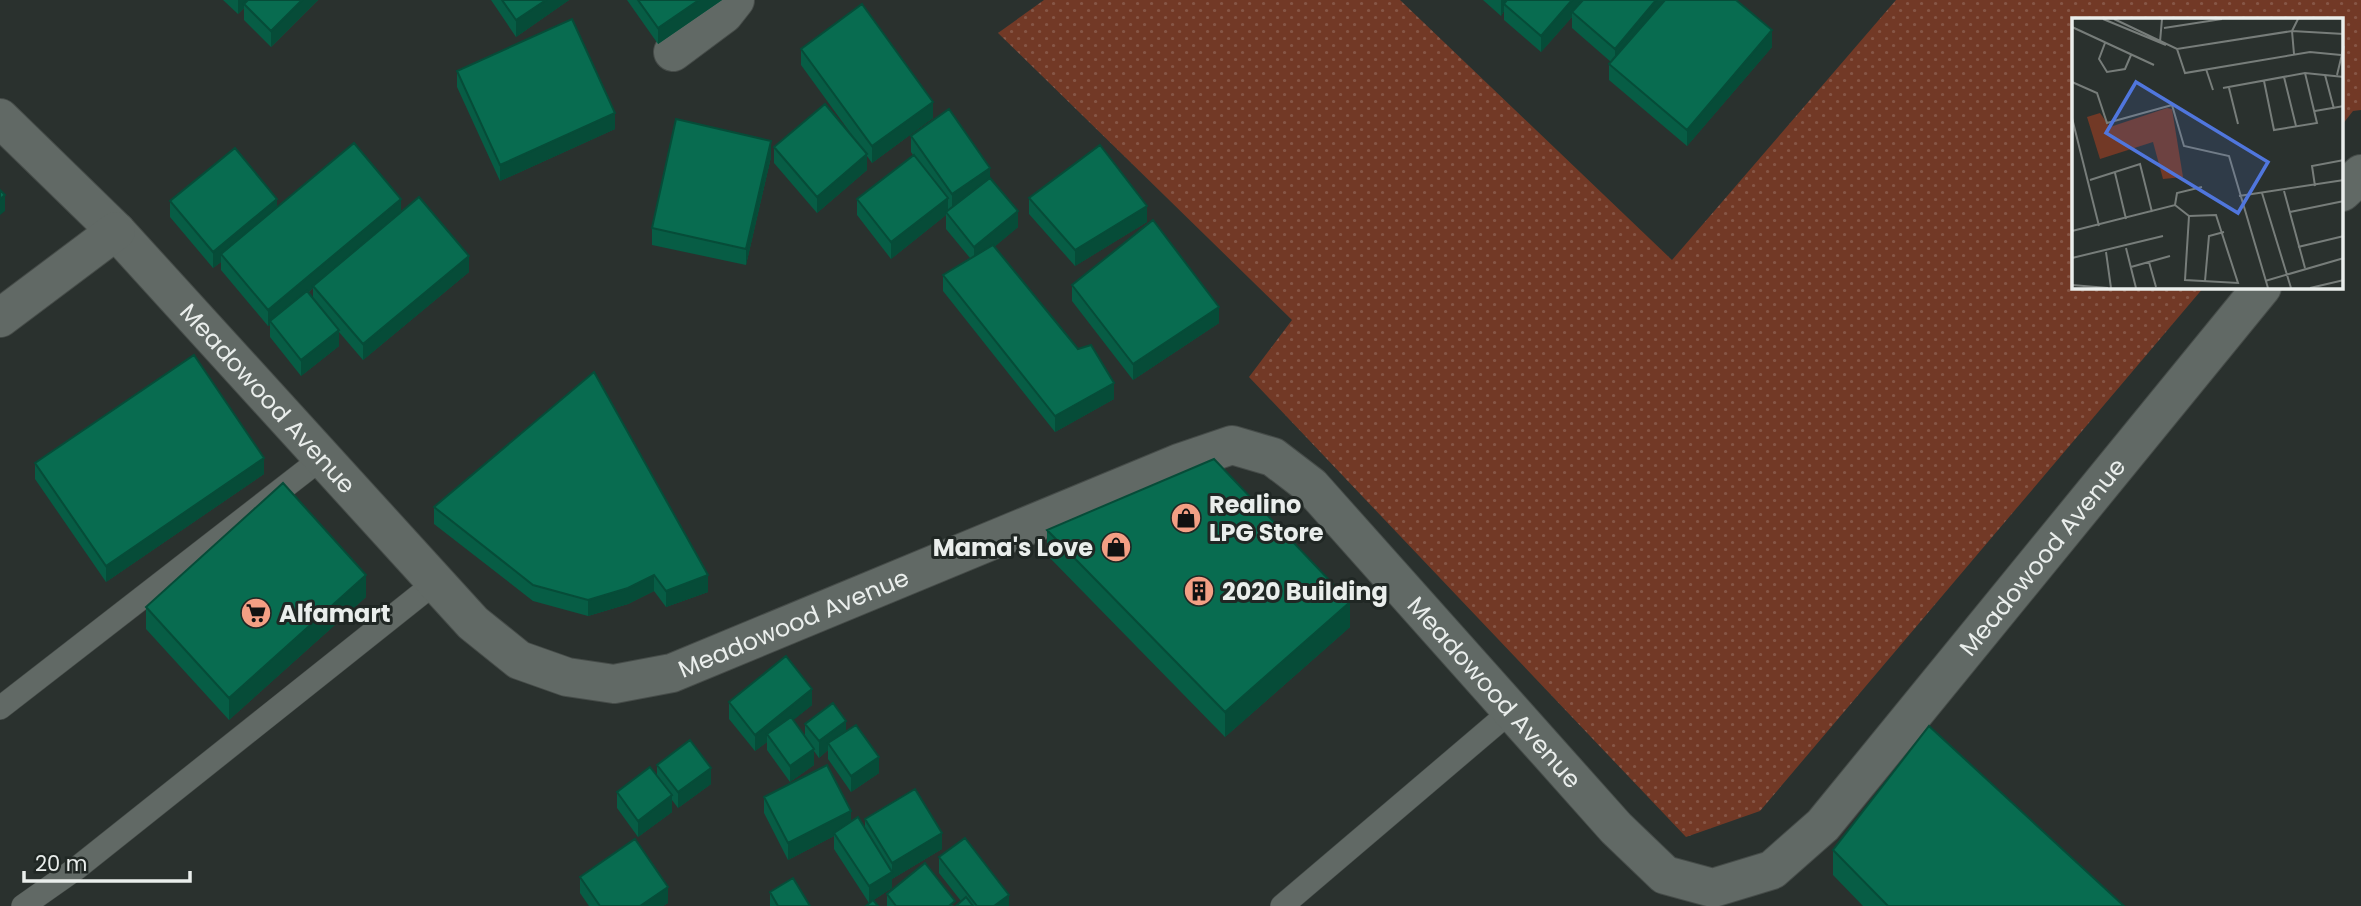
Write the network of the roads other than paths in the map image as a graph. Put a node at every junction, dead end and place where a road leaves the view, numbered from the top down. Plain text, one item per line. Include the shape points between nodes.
1 (735, 0) edge
2 (673, 52) dead end
3 (0, 118) edge
4 (2361, 174) edge
5 (2344, 190) edge
6 (116, 231) junction
7 (2260, 289) edge
8 (0, 318) edge
9 (322, 458) junction
10 (436, 582) junction
11 (0, 708) edge
12 (1511, 711) junction
13 (23, 906) edge
14 (1282, 906) edge

1 - 2 street via 724,14
3 - 6 street, Meadowood Avenue
4 - 5 street
6 - 8 street
6 - 9 street, Meadowood Avenue
7 - 12 street, Meadowood Avenue via 1823,825 1772,870 1713,888 1665,874 1616,828
9 - 10 street, Meadowood Avenue
9 - 11 lane
10 - 12 street, Meadowood Avenue via 473,623 519,660 567,677 614,684 672,673 1232,445 1273,457 1311,486
10 - 13 lane
12 - 14 lane

